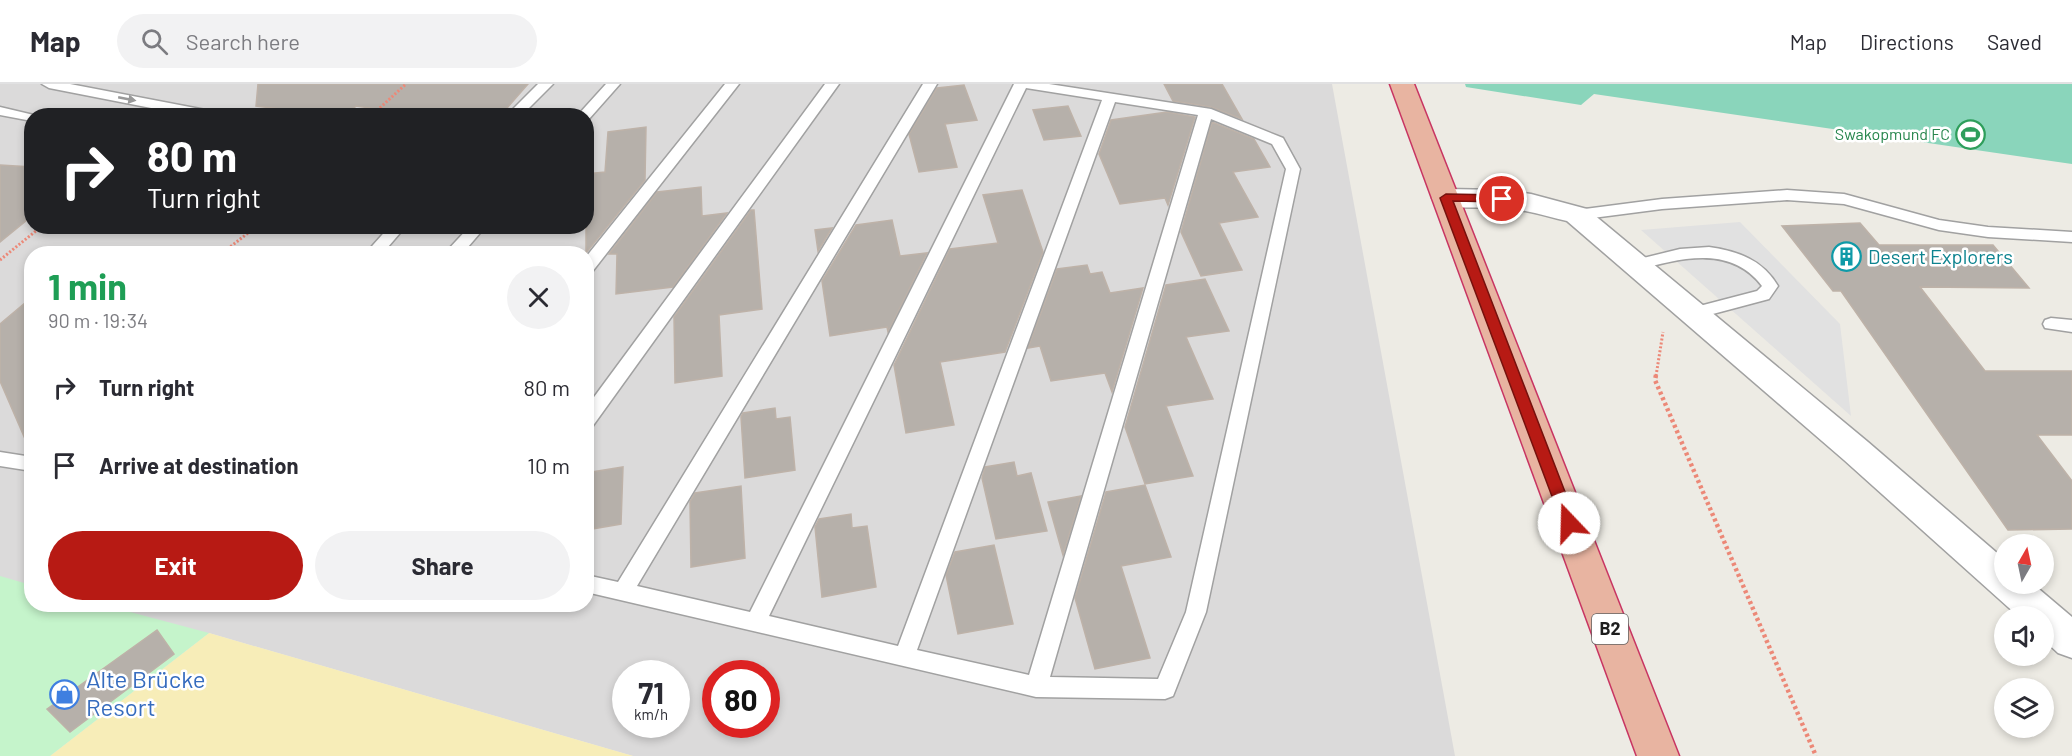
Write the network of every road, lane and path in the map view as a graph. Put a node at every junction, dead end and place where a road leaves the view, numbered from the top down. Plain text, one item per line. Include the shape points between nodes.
1 (49, 84) edge
2 (405, 84) edge
3 (546, 84) edge
4 (613, 84) edge
5 (732, 84) edge
6 (832, 84) edge
7 (930, 84) edge
8 (1022, 84) edge
9 (1402, 84) edge
10 (1110, 98) junction
11 (174, 108) edge
12 (380, 108) edge
13 (521, 108) edge
14 (591, 108) edge
15 (0, 111) edge
16 (1206, 112) junction
17 (24, 116) edge
18 (1446, 198) junction
19 (1577, 215) junction
20 (32, 234) edge
21 (247, 234) edge
22 (392, 234) edge
23 (471, 234) edge
24 (2072, 237) edge
25 (231, 246) edge
26 (380, 246) edge
27 (460, 246) edge
28 (594, 258) edge
29 (0, 260) edge
30 (1637, 265) junction
31 (1669, 292) junction
32 (1694, 313) junction
33 (2050, 324) dead end
34 (2072, 326) edge
35 (594, 411) edge
36 (0, 459) edge
37 (24, 463) edge
38 (1994, 572) edge
39 (594, 585) edge
40 (623, 591) junction
41 (2019, 594) edge
42 (756, 622) junction
43 (2072, 641) edge
44 (904, 657) junction
45 (1036, 687) junction
46 (1658, 756) edge
47 (1816, 756) edge

1 -> 11 lane
2 - 12 path
3 - 13 lane
4 - 14 lane
5 - 28 lane
6 - 35 lane
7 - 40 lane
8 - 10 lane
8 - 42 lane
9 - 18 highway, B2
10 - 16 lane
10 - 44 lane
15 - 17 lane
16 - 45 lane
16 - 45 lane via 1278,141 1293,169 1196,612 1165,688
18 - 19 street via 1521,201
18 - 46 highway, B2
19 - 24 lane via 1786,195 1844,199 1939,225
19 - 30 street
20 - 29 path
21 - 25 path
22 - 26 lane
23 - 27 lane
30 - 31 street
30 - 32 lane via 1683,252 1718,252 1740,259 1766,277 1770,286 1763,295
31 - 32 street
31 - 47 path via 1655,380
32 - 38 street
33 - 34 lane
36 - 37 lane
39 - 40 lane
40 - 42 lane
41 - 43 street
42 - 44 lane
44 - 45 lane

